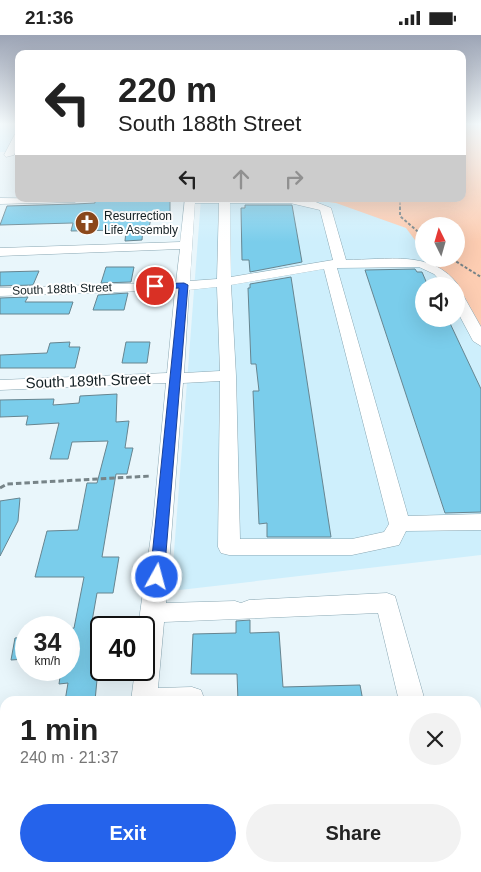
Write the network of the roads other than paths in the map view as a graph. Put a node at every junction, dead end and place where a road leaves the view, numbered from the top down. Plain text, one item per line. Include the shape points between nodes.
1 (0, 201) edge
2 (15, 201) edge
3 (190, 202) edge
4 (225, 202) edge
5 (310, 202) edge
6 (187, 245) junction
7 (0, 251) edge
8 (335, 264) junction
9 (445, 277) edge
10 (224, 282) junction
11 (184, 285) junction
12 (0, 292) edge
13 (465, 312) edge
14 (481, 341) edge
15 (228, 376) junction
16 (175, 377) junction
17 (0, 385) edge
18 (481, 522) edge
19 (400, 524) junction
20 (152, 613) junction
21 (144, 696) edge
22 (411, 696) edge

1 - 2 street
3 - 6 street
4 - 10 street
5 - 8 street via 325,208
6 - 7 street
6 - 11 street
8 - 9 street, South 188th Street via 429,265
8 - 10 street, South 188th Street
8 - 19 street
10 - 11 street, South 188th Street
10 - 15 street
11 - 12 street, South 188th Street
11 - 16 street
13 - 14 street
15 - 16 street
15 - 19 street via 229,547 352,547 392,539
16 - 17 street, South 189th Street
16 - 20 street
18 - 19 street
20 - 21 street
20 - 22 street via 387,603

